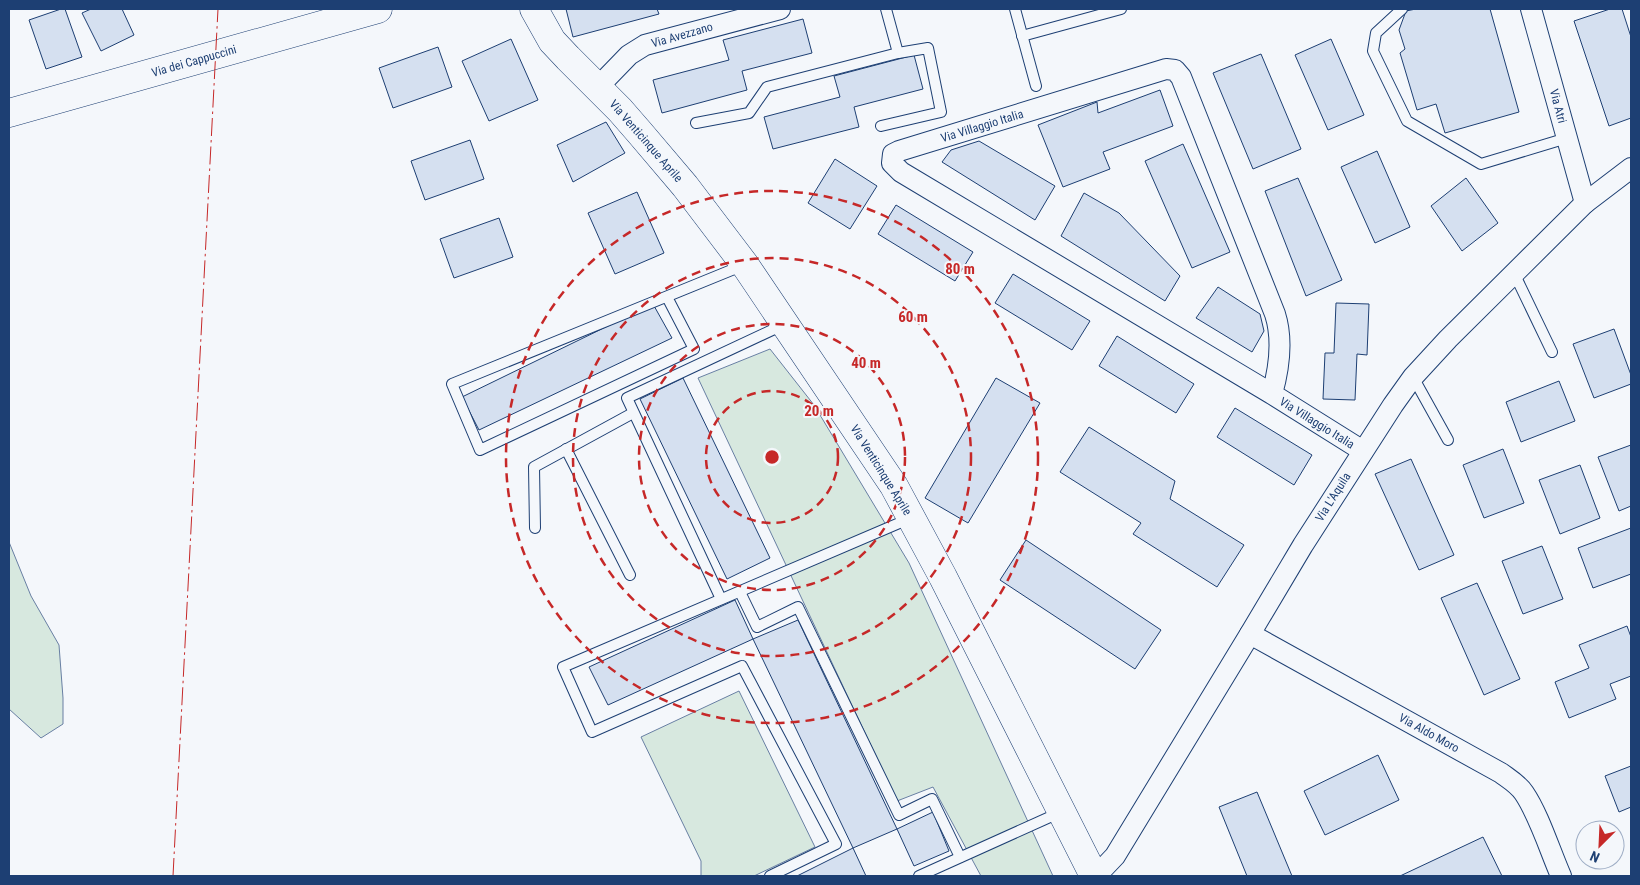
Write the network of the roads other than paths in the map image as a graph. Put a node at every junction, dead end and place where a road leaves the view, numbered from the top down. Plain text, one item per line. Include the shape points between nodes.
1 (378, 9) edge
2 (534, 9) edge
3 (780, 9) edge
4 (886, 9) edge
5 (1015, 9) edge
6 (1121, 9) edge
7 (1402, 9) edge
8 (1532, 9) edge
9 (1022, 36) junction
10 (898, 53) junction
11 (1036, 86) dead end
12 (598, 87) junction
13 (9, 114) edge
14 (696, 123) dead end
15 (881, 126) dead end
16 (1567, 138) junction
17 (1631, 168) edge
18 (1585, 204) junction
19 (745, 265) junction
20 (1514, 273) junction
21 (668, 297) junction
22 (786, 324) junction
23 (1552, 352) dead end
24 (1413, 377) junction
25 (1272, 394) junction
26 (633, 413) junction
27 (1448, 440) dead end
28 (566, 450) junction
29 (1363, 451) junction
30 (912, 518) junction
31 (535, 528) dead end
32 (630, 574) dead end
33 (740, 592) junction
34 (721, 599) junction
35 (1250, 634) junction
36 (1062, 811) junction
37 (960, 858) junction
38 (770, 876) edge
39 (919, 876) edge
40 (1095, 876) edge
41 (1561, 876) edge

1 - 13 street, Via dei Cappuccini
2 - 12 street, Via Venticinque Aprile via 552,41
3 - 12 street, Via Avezzano via 645,46 629,55
4 - 10 lane
5 - 9 lane
6 - 9 lane
7 - 16 lane via 1376,33 1374,51 1407,121 1481,164
8 - 16 street, Via Atri
9 - 11 lane
10 - 14 lane via 767,88 749,114
10 - 15 lane via 928,48 941,112
12 - 19 street, Via Venticinque Aprile via 685,186
16 - 18 street, Via Atri
17 - 18 street, Via L'Aquila
18 - 20 street, Via L'Aquila
19 - 21 lane
19 - 22 street, Via Venticinque Aprile
20 - 23 lane
20 - 24 street, Via L'Aquila
21 - 21 lane via 452,384 480,450 694,349
22 - 26 lane via 627,398
22 - 30 street, Via Venticinque Aprile
24 - 27 lane
24 - 29 street, Via L'Aquila
25 - 25 street, Via Villaggio Italia via 1278,369 1279,334 1275,314 1181,77 1175,70 1166,70 893,154 892,163 901,172
25 - 29 street, Via Villaggio Italia
26 - 28 lane
26 - 34 lane
28 - 31 lane via 534,467
28 - 32 lane
29 - 35 street, Via L'Aquila
30 - 33 lane
30 - 36 street, Via Venticinque Aprile
33 - 34 lane
33 - 37 lane via 757,627 798,607 899,814 932,798
34 - 38 lane via 563,667 592,732 742,666 836,844
35 - 40 street, Via L'Aquila via 1114,856
35 - 41 street, Via Aldo Moro via 1514,782 1531,805
36 - 37 lane
36 - 40 street, Via Venticinque Aprile
37 - 39 lane

